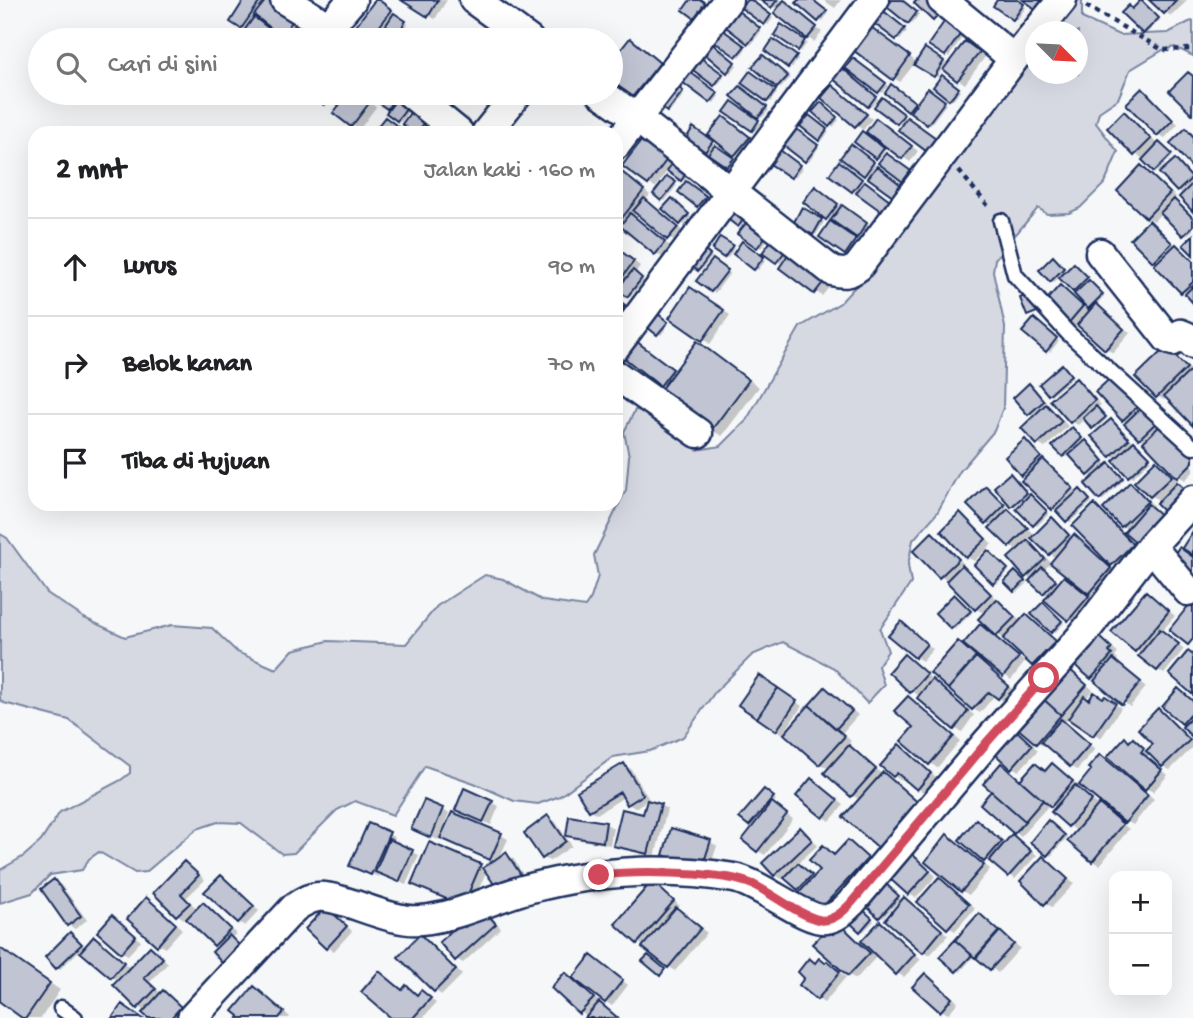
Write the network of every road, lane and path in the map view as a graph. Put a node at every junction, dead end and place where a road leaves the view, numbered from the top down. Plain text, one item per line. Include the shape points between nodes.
1 (285, 0) edge
2 (352, 0) edge
3 (474, 0) edge
4 (728, 0) edge
5 (874, 0) edge
6 (942, 0) edge
7 (1074, 3) edge
8 (1050, 21) edge
9 (328, 28) edge
10 (340, 28) edge
11 (512, 28) edge
12 (1025, 46) edge
13 (1193, 49) edge
14 (1014, 59) junction
15 (425, 105) edge
16 (508, 105) edge
17 (619, 105) edge
18 (638, 118) junction
19 (450, 126) edge
20 (491, 126) edge
21 (623, 136) edge
22 (944, 152) junction
23 (730, 191) junction
24 (1001, 221) joint
25 (1100, 253) dead end
26 (623, 336) edge
27 (1193, 344) edge
28 (623, 380) edge
29 (698, 433) dead end
30 (1193, 447) edge
31 (1193, 500) edge
32 (1151, 546) junction
33 (1188, 591) dead end
34 (61, 1008) dead end
35 (75, 1018) edge
36 (192, 1018) edge

1 - 9 street
2 - 10 street
3 - 11 street
4 - 18 street
5 - 23 street
6 - 14 street
7 - 8 street
7 - 13 path via 1163,50
12 - 14 street
14 - 22 street
15 - 19 street
16 - 20 street
17 - 18 street
18 - 21 street
18 - 23 street
22 - 23 street via 849,273 832,271
22 - 24 path
23 - 26 street
24 - 30 lane via 1014,275 1068,333
25 - 27 street via 1168,339 1173,341 1181,334
28 - 29 street
31 - 32 street
32 - 33 street
32 - 36 street via 1080,638 841,914 822,920 738,879 665,872 626,871 559,881 418,921 319,896 294,908
34 - 35 lane

